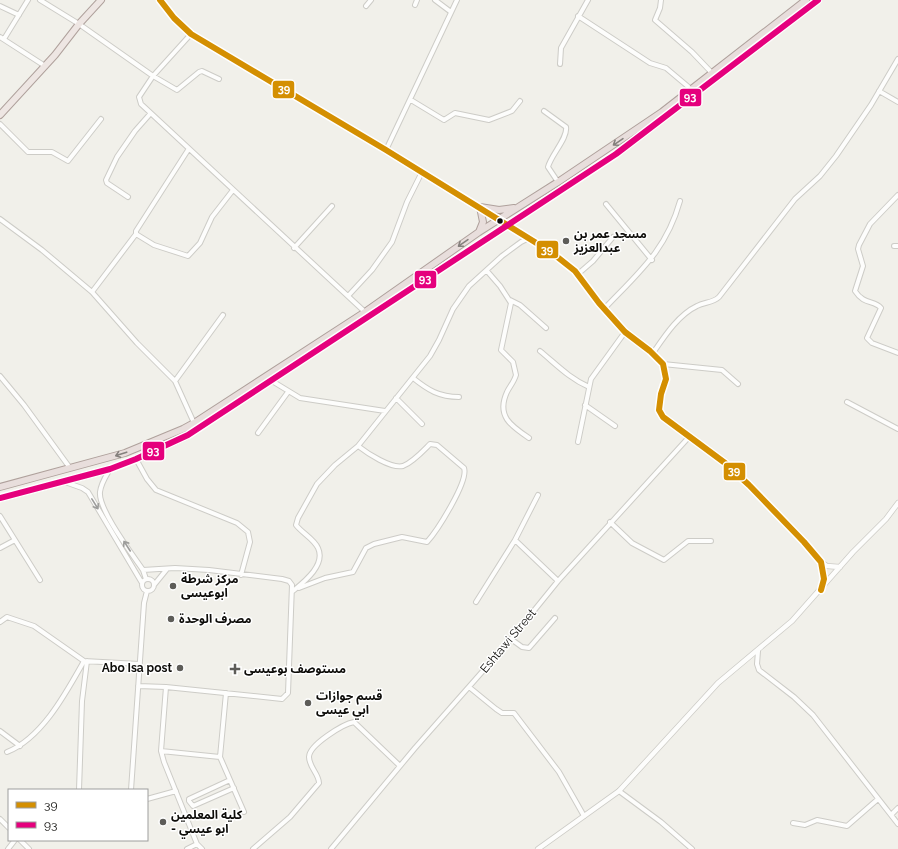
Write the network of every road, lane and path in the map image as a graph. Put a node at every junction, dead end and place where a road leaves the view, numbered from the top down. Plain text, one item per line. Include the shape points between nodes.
1 (28, 0) edge
2 (40, 0) edge
3 (101, 0) edge
4 (160, 0) edge
5 (371, 0) edge
6 (417, 0) edge
7 (435, 0) edge
8 (457, 0) edge
9 (588, 0) edge
10 (661, 0) edge
11 (806, 0) edge
12 (818, 0) edge
13 (415, 5) dead end
14 (0, 6) edge
15 (366, 6) dead end
16 (451, 12) junction
17 (19, 15) junction
18 (578, 16) junction
19 (79, 24) junction
20 (191, 34) junction
21 (2, 38) edge
22 (898, 59) edge
23 (560, 64) dead end
24 (45, 66) junction
25 (712, 73) junction
26 (153, 76) junction
27 (219, 79) dead end
28 (691, 89) junction
29 (879, 91) junction
30 (411, 100) junction
31 (520, 101) dead end
32 (898, 102) edge
33 (544, 111) dead end
34 (150, 114) junction
35 (0, 115) edge
36 (101, 119) dead end
37 (0, 124) edge
38 (188, 150) junction
39 (386, 150) junction
40 (422, 172) junction
41 (558, 182) junction
42 (233, 190) junction
43 (898, 194) edge
44 (128, 197) dead end
45 (680, 201) dead end
46 (606, 204) dead end
47 (332, 206) dead end
48 (518, 206) junction
49 (480, 207) junction
50 (499, 220) junction
51 (1, 221) edge
52 (509, 226) junction
53 (479, 232) junction
54 (136, 234) junction
55 (613, 237) dead end
56 (529, 238) junction
57 (294, 248) junction
58 (652, 260) junction
59 (487, 271) junction
60 (578, 274) junction
61 (92, 292) junction
62 (348, 296) junction
63 (509, 300) junction
64 (604, 309) junction
65 (365, 312) junction
66 (223, 314) dead end
67 (546, 328) dead end
68 (625, 332) junction
69 (540, 351) dead end
70 (653, 353) junction
71 (898, 353) edge
72 (663, 364) junction
73 (0, 376) edge
74 (413, 378) junction
75 (175, 381) junction
76 (272, 381) junction
77 (738, 384) dead end
78 (589, 387) junction
79 (288, 392) junction
80 (459, 397) dead end
81 (396, 398) junction
82 (847, 402) dead end
83 (585, 406) junction
84 (385, 411) junction
85 (194, 423) junction
86 (422, 424) dead end
87 (615, 426) dead end
88 (898, 429) edge
89 (258, 433) dead end
90 (689, 437) junction
91 (529, 438) dead end
92 (578, 442) dead end
93 (358, 446) junction
94 (136, 459) junction
95 (71, 469) junction
96 (110, 469) junction
97 (65, 482) junction
98 (0, 487) edge
99 (538, 495) dead end
100 (0, 498) edge
101 (898, 503) edge
102 (0, 516) edge
103 (610, 522) junction
104 (15, 540) junction
105 (515, 540) junction
106 (711, 541) dead end
107 (0, 548) edge
108 (821, 562) junction
109 (840, 567) junction
110 (167, 569) junction
111 (142, 570) junction
112 (154, 570) junction
113 (241, 575) junction
114 (148, 579) junction
115 (40, 580) dead end
116 (558, 581) junction
117 (142, 584) junction
118 (154, 585) junction
119 (293, 590) junction
120 (821, 590) junction
121 (147, 591) junction
122 (476, 602) dead end
123 (555, 618) dead end
124 (0, 622) edge
125 (511, 639) junction
126 (758, 651) junction
127 (86, 661) junction
128 (140, 664) junction
129 (138, 686) junction
130 (166, 687) junction
131 (470, 687) junction
132 (226, 693) junction
133 (0, 731) edge
134 (20, 746) junction
135 (162, 751) junction
136 (7, 752) dead end
137 (220, 757) junction
138 (400, 766) junction
139 (230, 780) junction
140 (234, 788) junction
141 (79, 789) edge
142 (131, 789) edge
143 (176, 791) junction
144 (619, 791) junction
145 (148, 799) edge
146 (878, 799) junction
147 (898, 808) edge
148 (244, 812) dead end
149 (891, 815) junction
150 (584, 816) junction
151 (0, 819) edge
152 (793, 823) dead end
153 (898, 824) edge
154 (8, 827) edge
155 (14, 841) edge
156 (21, 841) edge
157 (197, 844) junction
158 (8, 849) edge
159 (29, 849) edge
160 (187, 849) edge
161 (202, 849) edge
162 (253, 849) edge
163 (331, 849) edge
164 (538, 849) edge
165 (692, 849) edge

1 - 17 street
2 - 19 street
3 - 19 main road
4 - 20 street
5 - 15 street
6 - 13 street
7 - 16 street
8 - 16 street
9 - 18 street
10 - 25 street via 662,4 655,20
11 - 25 highway
12 - 52 highway via 641,137
14 - 17 street
16 - 30 street
17 - 21 street
18 - 23 street via 561,48
18 - 28 street via 650,63 666,68
19 - 24 main road
19 - 26 street
20 - 26 street
20 - 39 street
21 - 24 street
22 - 29 street
24 - 35 main road
25 - 28 highway
26 - 27 street via 178,90 202,71
26 - 34 street via 138,99
28 -> 41 highway via 662,112
29 - 32 street
29 - 70 street via 827,168 794,199 722,294 714,301 693,308 673,326
30 - 31 street via 444,120 455,112 489,120 512,111
30 - 39 street
33 - 41 street via 566,127 566,133 550,158 548,167
34 - 38 street
34 - 44 street via 117,157 106,180
36 - 37 street via 68,161 52,152 28,152
38 - 42 street
38 - 54 street
39 - 40 street
40 - 49 street
40 - 62 street via 392,242 380,260
41 - 48 highway
42 - 54 street via 212,217 200,242 188,256 154,245
42 - 57 street
43 - 71 street via 870,224 859,245 863,266 855,291 866,302 877,304 881,308 868,338
45 - 58 street via 675,219
46 - 58 street
47 - 57 street
48 - 49 highway via 499,210
48 - 50 highway
49 - 50 street
49 - 53 highway via 483,217
50 - 52 street
50 - 53 highway
51 - 61 street via 42,250
52 - 56 street
52 - 76 highway
53 -> 65 highway
54 - 61 street
55 - 60 street
56 - 59 street via 511,249
56 - 60 street via 560,258
57 - 62 street
58 - 64 street
59 - 63 street
59 - 74 street via 470,286 453,309 439,340
60 - 64 street
61 - 75 street
62 - 65 street
63 - 67 street via 520,305
63 - 91 street via 511,309 501,350 513,362 516,375 504,399 506,418 511,426
64 - 68 street
65 - 85 highway
66 - 75 street
68 - 70 street
68 - 78 street via 599,365
69 - 78 street via 564,373
70 - 72 street
72 - 77 street via 722,370
72 - 90 street via 666,379 659,410 668,422
73 - 95 street
74 - 80 street via 427,390 444,397
74 - 81 street
75 - 85 street
76 - 79 street
76 - 94 highway via 188,434
78 - 83 street
79 - 84 street via 300,398
79 - 89 street
81 - 84 street
81 - 86 street
82 - 88 street
83 - 87 street
83 - 92 street
84 - 93 street
85 -> 95 highway via 125,453
90 - 103 street, Eshtawi Street
90 - 108 street via 725,463 749,485
93 - 119 street via 334,465 317,484 298,518 296,525 318,547 319,554 316,566 307,580
93 - 119 street via 374,458 401,466 420,455 430,444 437,445 464,468 464,480 449,510 427,542 402,537 374,544 366,548 353,572 325,578
94 - 96 highway
94 - 113 street via 147,480 156,490 237,523 248,532 250,542
95 - 98 highway
96 - 97 highway
111 -> 96 street via 108,517 101,500 102,484
97 - 100 highway
97 -> 117 street via 88,492
99 - 105 street
101 - 109 street via 886,520
102 - 104 street
103 - 106 street via 632,543 664,560 688,541
103 - 116 street, Eshtawi Street
104 - 107 street
104 - 115 street
105 - 116 street
105 - 122 street
108 - 109 street via 827,566
108 - 120 street via 824,579
109 - 120 street
110 - 112 street
110 - 113 street via 209,570
110 - 118 street
111 - 112 street
111 - 114 street
112 - 114 street
113 - 119 street via 289,581
114 - 117 street
114 - 118 street
116 - 125 street, Eshtawi Street
117 - 121 street
118 - 121 street via 152,590
119 - 132 street via 286,697 282,699
120 - 126 street via 792,621
121 - 128 street
123 - 125 street via 529,648 522,647
124 - 127 street via 7,617 28,622
125 - 131 street, Eshtawi Street
126 - 144 street via 718,683
126 - 146 street via 759,670 813,715
127 - 128 street
127 - 134 street via 41,727
127 - 141 street
128 - 129 street
129 - 130 street
129 - 142 street
130 - 132 street
130 - 135 street
131 - 138 street, Eshtawi Street
131 - 150 street via 496,710 502,713 514,712 559,772
132 - 137 street
133 - 134 street
134 - 136 street
135 - 137 street
135 - 143 street
137 - 139 street
138 - 162 street via 354,722 325,736 309,756 319,783 290,817
138 - 163 street, Eshtawi Street
139 - 140 street
139 - 140 street via 189,801 193,806
140 - 148 street
143 - 145 street
143 - 157 street
144 - 150 street
144 - 165 street
146 - 149 street
146 - 152 street via 847,826 817,820 805,825
147 - 149 street
149 - 153 street
150 - 164 street
151 - 154 street
155 - 158 street
156 - 159 street
157 - 160 street
157 - 161 street

